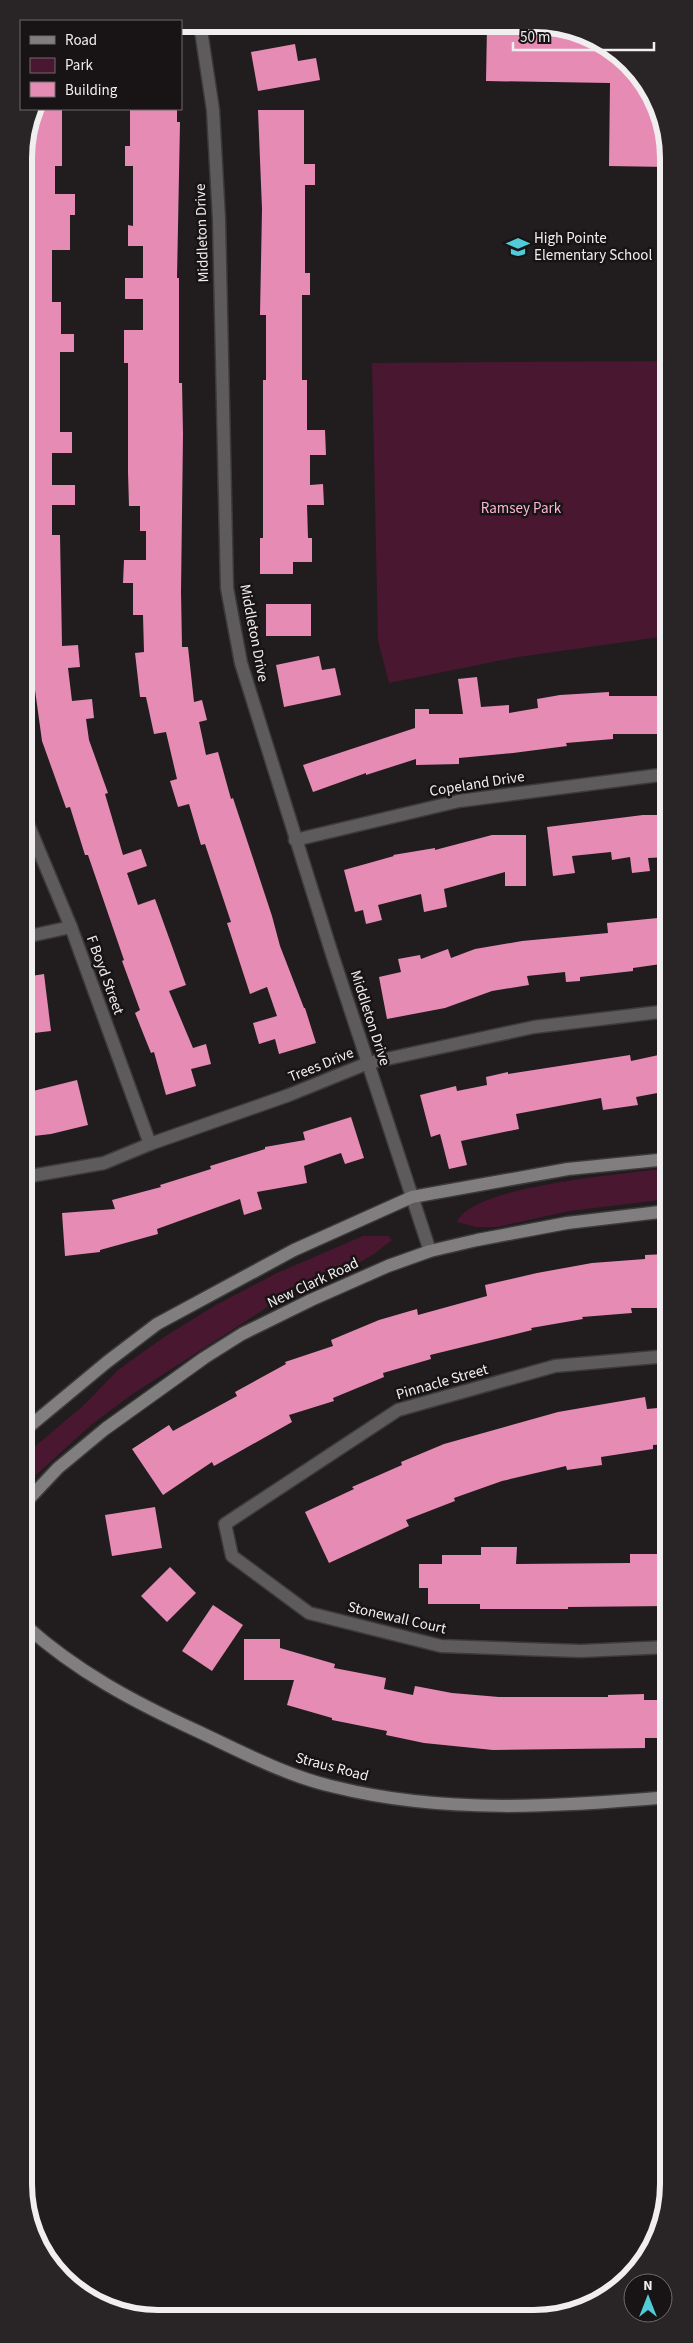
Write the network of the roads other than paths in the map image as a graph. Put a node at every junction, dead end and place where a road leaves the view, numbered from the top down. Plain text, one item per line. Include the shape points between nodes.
1 (201, 32) edge
2 (660, 775) edge
3 (33, 836) edge
4 (295, 840) junction
5 (71, 927) junction
6 (33, 935) edge
7 (660, 1012) edge
8 (368, 1063) junction
9 (150, 1144) junction
10 (660, 1160) edge
11 (32, 1176) edge
12 (412, 1197) junction
13 (660, 1212) edge
14 (430, 1251) junction
15 (660, 1357) edge
16 (32, 1424) edge
17 (32, 1495) edge
18 (225, 1524) joint
19 (32, 1632) edge
20 (660, 1647) edge
21 (660, 1798) edge

1 - 4 street, Middleton Drive via 212,110 219,220 227,588 240,663
2 - 4 street, Copeland Drive via 459,802
3 - 5 street, F Boyd Street
4 - 8 street, Middleton Drive
5 - 6 street
5 - 9 street, F Boyd Street
7 - 8 street, Trees Drive via 534,1027
8 - 9 street, Trees Drive via 289,1096
8 - 12 street, Middleton Drive
9 - 11 street, Trees Drive via 104,1164
10 - 12 main road via 568,1169
12 - 14 street, Middleton Drive
12 - 16 main road via 294,1250 157,1324
13 - 14 main road, New Clark Road via 568,1223
14 - 17 main road, New Clark Road via 388,1266 242,1334 105,1429 58,1468
15 - 18 street, Pinnacle Street via 555,1366 398,1410
18 - 20 street, Stonewall Court via 232,1556 309,1614 441,1646 581,1651
19 - 21 main road, Straus Road via 102,1684 286,1771 334,1787 419,1803 483,1806 576,1806

